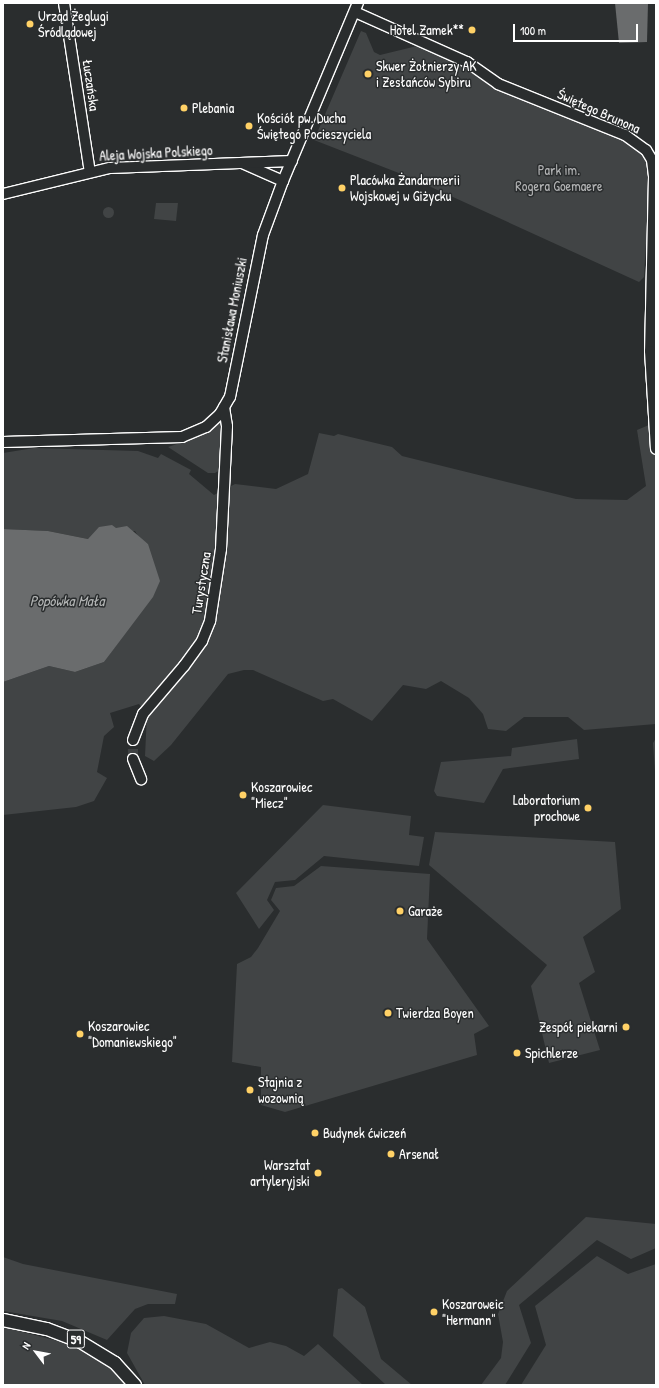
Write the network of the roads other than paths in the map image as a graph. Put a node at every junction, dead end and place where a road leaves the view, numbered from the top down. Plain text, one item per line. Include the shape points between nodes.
1 (64, 3) edge
2 (357, 8) edge
3 (292, 161) junction
4 (242, 163) junction
5 (90, 172) junction
6 (283, 181) junction
7 (3, 194) edge
8 (224, 407) junction
9 (3, 442) edge
10 (656, 450) edge
11 (133, 740) tunnel mouth
12 (133, 759) tunnel mouth
13 (141, 779) dead end
14 (3, 1320) edge
15 (135, 1385) edge

1 - 5 street, Łuczańska
2 - 3 street, Stanisława Moniuszki
2 - 10 street, Świętego Brunona via 467,62 498,84 625,135 646,150 652,160 654,177 650,351
3 - 4 street, Aleja Wojska Polskiego
3 - 6 street, Stanisława Moniuszki
4 - 5 street, Aleja Wojska Polskiego via 132,166
4 - 6 street, Aleja Wojska Polskiego
5 - 7 street, Aleja Wojska Polskiego
6 - 8 street, Stanisława Moniuszki via 258,254 230,397
8 - 9 street, Stanisława Moniuszki via 206,427 182,437
8 - 11 street, Turystyczna via 228,426 221,549 210,621 202,641 143,714
12 - 13 street
14 - 15 main road, 59 via 41,1328 79,1341 115,1363

